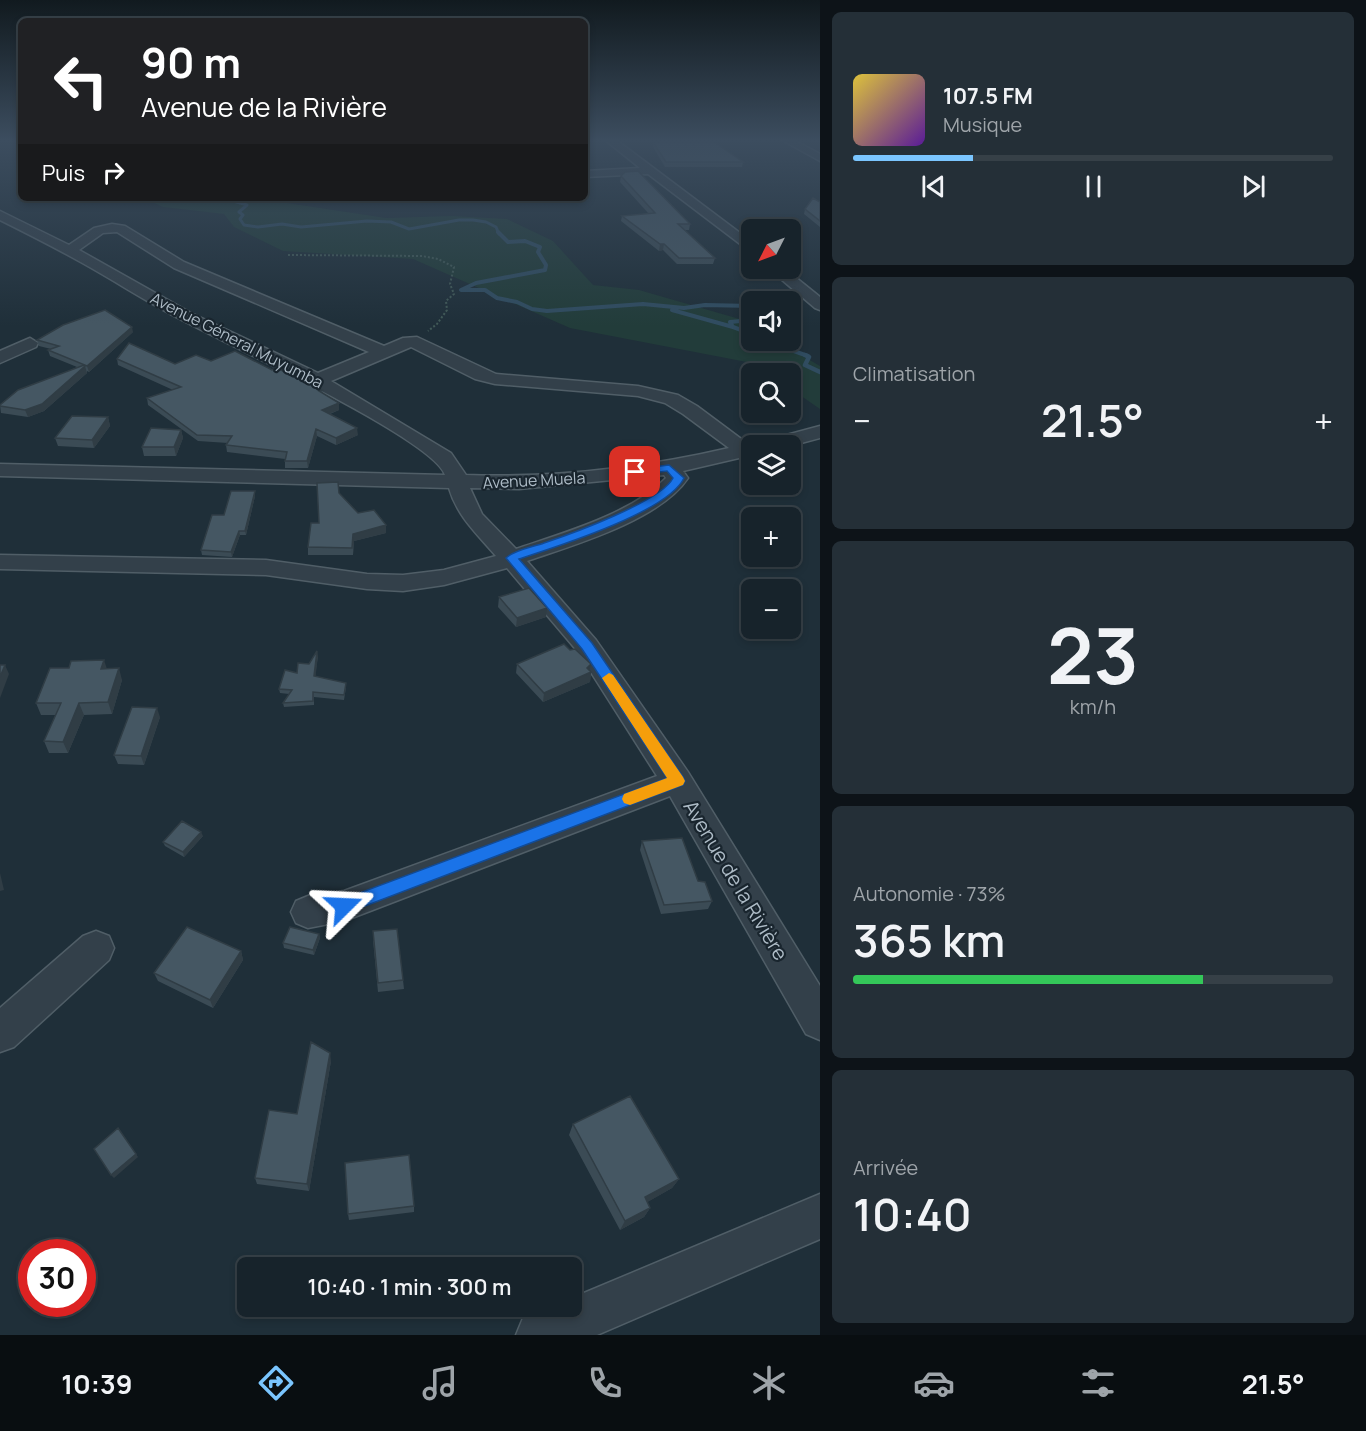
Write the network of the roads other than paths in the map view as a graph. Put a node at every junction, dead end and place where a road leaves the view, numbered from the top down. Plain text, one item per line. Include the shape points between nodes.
1 (690, 201) edge
2 (0, 215) edge
3 (741, 241) edge
4 (70, 251) junction
5 (788, 279) edge
6 (820, 305) edge
7 (30, 343) dead end
8 (385, 353) junction
9 (0, 358) edge
10 (317, 380) junction
11 (820, 432) edge
12 (801, 437) edge
13 (741, 445) edge
14 (741, 452) edge
15 (669, 468) junction
16 (0, 470) edge
17 (458, 482) junction
18 (512, 558) junction
19 (0, 562) edge
20 (677, 781) junction
21 (308, 912) dead end
22 (96, 948) dead end
23 (820, 1021) edge
24 (0, 1033) edge
25 (820, 1216) edge
26 (540, 1335) edge

1 - 3 street
2 - 4 street, Avenue Géneral Muyumba
4 - 8 street via 96,230 120,228 180,266
4 - 10 street, Avenue Géneral Muyumba via 185,316
5 - 6 street
7 - 9 street
8 - 10 street
8 - 13 street via 417,342 495,379 638,391 670,399
10 - 17 street, Avenue Géneral Muyumba via 444,457
11 - 12 street
14 - 15 street, Avenue Muela
15 - 17 street, Avenue Muela via 558,480
15 - 18 street via 678,478 675,486 649,503 583,533
16 - 17 street, Avenue Muela
17 - 18 street, Avenue de la Rivière via 473,517
18 - 19 street via 422,582 389,583 275,568
18 - 20 street, Avenue de la Rivière via 587,646
20 - 21 street via 344,906
20 - 23 street, Avenue de la Rivière
22 - 24 street
25 - 26 street

